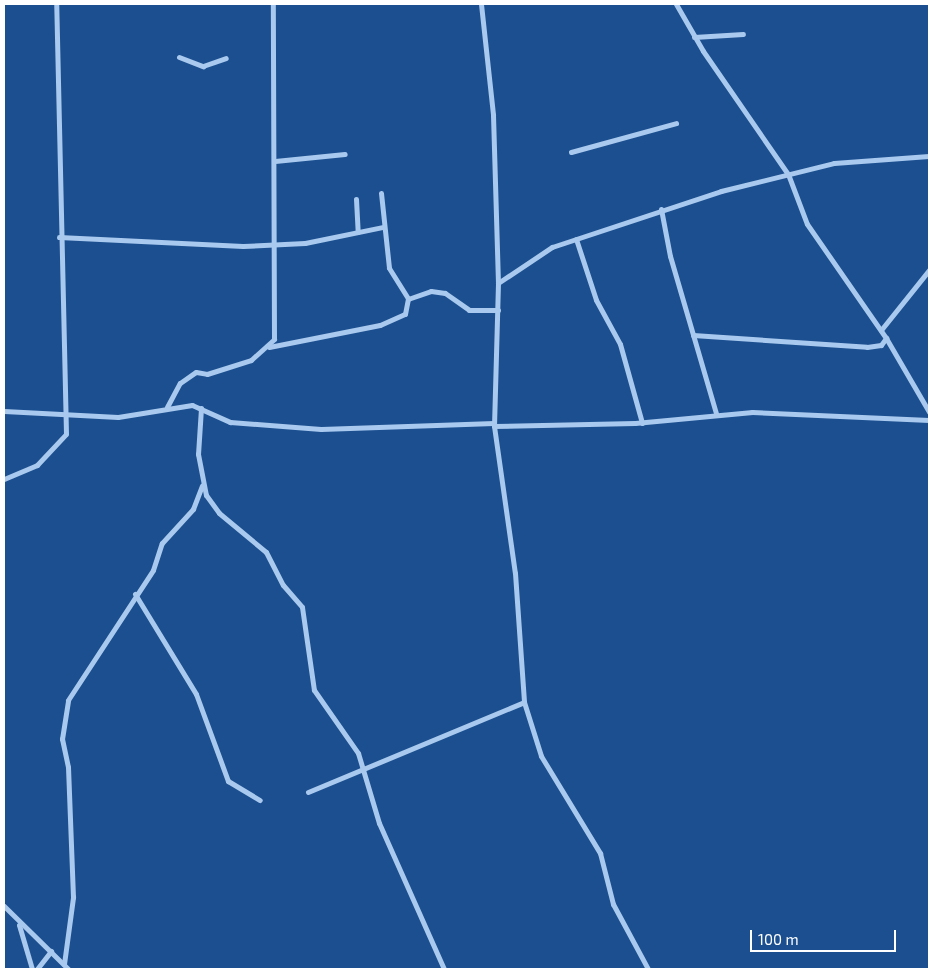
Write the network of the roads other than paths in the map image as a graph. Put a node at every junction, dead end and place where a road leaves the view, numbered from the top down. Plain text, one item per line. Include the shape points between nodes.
1 (56, 4) edge
2 (273, 4) edge
3 (482, 4) edge
4 (676, 4) edge
5 (743, 34) dead end
6 (694, 37) junction
7 (179, 56) dead end
8 (226, 58) dead end
9 (676, 123) dead end
10 (571, 152) dead end
11 (345, 154) dead end
12 (929, 156) edge
13 (275, 161) junction
14 (788, 174) junction
15 (381, 193) dead end
16 (356, 199) dead end
17 (661, 210) junction
18 (383, 227) junction
19 (358, 232) junction
20 (59, 237) junction
21 (576, 240) junction
22 (275, 243) junction
23 (929, 270) edge
24 (498, 283) junction
25 (408, 299) junction
26 (498, 310) junction
27 (881, 330) junction
28 (693, 335) junction
29 (886, 338) junction
30 (269, 347) junction
31 (167, 407) junction
32 (201, 408) junction
33 (4, 411) edge
34 (929, 412) edge
35 (716, 413) junction
36 (68, 414) junction
37 (929, 420) edge
38 (642, 423) junction
39 (494, 425) junction
40 (4, 479) edge
41 (202, 486) junction
42 (134, 594) junction
43 (524, 702) junction
44 (363, 770) junction
45 (308, 792) dead end
46 (260, 800) dead end
47 (4, 906) edge
48 (19, 925) junction
49 (50, 951) junction
50 (64, 964) junction
51 (32, 969) edge
52 (37, 969) edge
53 (68, 969) edge
54 (444, 969) edge
55 (648, 969) edge

1 - 20 street
2 - 13 street
3 - 24 street via 493,115
4 - 6 street
5 - 6 street
6 - 14 street
7 - 8 street via 203,66
9 - 10 street
11 - 13 street
12 - 14 street via 834,163
13 - 22 street
14 - 17 street
14 - 27 street via 807,224
15 - 18 street
16 - 19 street
17 - 21 street
17 - 28 street
18 - 19 street
18 - 25 street via 389,268
19 - 22 street via 305,243
20 - 22 street via 235,246
20 - 36 street
21 - 24 street via 526,260
21 - 38 street via 596,300 620,344
22 - 30 street via 276,318 274,339
23 - 27 street
24 - 26 street
25 - 26 street via 438,290 470,310
25 - 30 street via 405,314 380,325
26 - 39 street
27 - 29 street
28 - 29 street via 857,347 881,345
28 - 35 street
29 - 34 street
30 - 31 street via 251,360 207,374 196,372 180,383
31 - 32 street
31 - 36 street via 118,417
32 - 39 street via 230,422 321,429
32 - 41 street via 197,434
33 - 36 street
35 - 37 street
35 - 38 street
36 - 40 street via 66,434 56,450 22,474
38 - 39 street
39 - 43 street via 514,573
41 - 42 street via 198,501 162,543 153,570
41 - 44 street via 219,513 266,552 283,585 302,607 314,690 348,735
42 - 46 street via 196,694 228,781
42 - 50 street via 68,700 62,740 68,767 73,897
43 - 44 street
43 - 55 street via 540,756 600,853 613,904
44 - 45 street
44 - 54 street via 379,823
47 - 48 street
48 - 49 street
48 - 51 street
49 - 50 street
49 - 52 street
50 - 53 street

